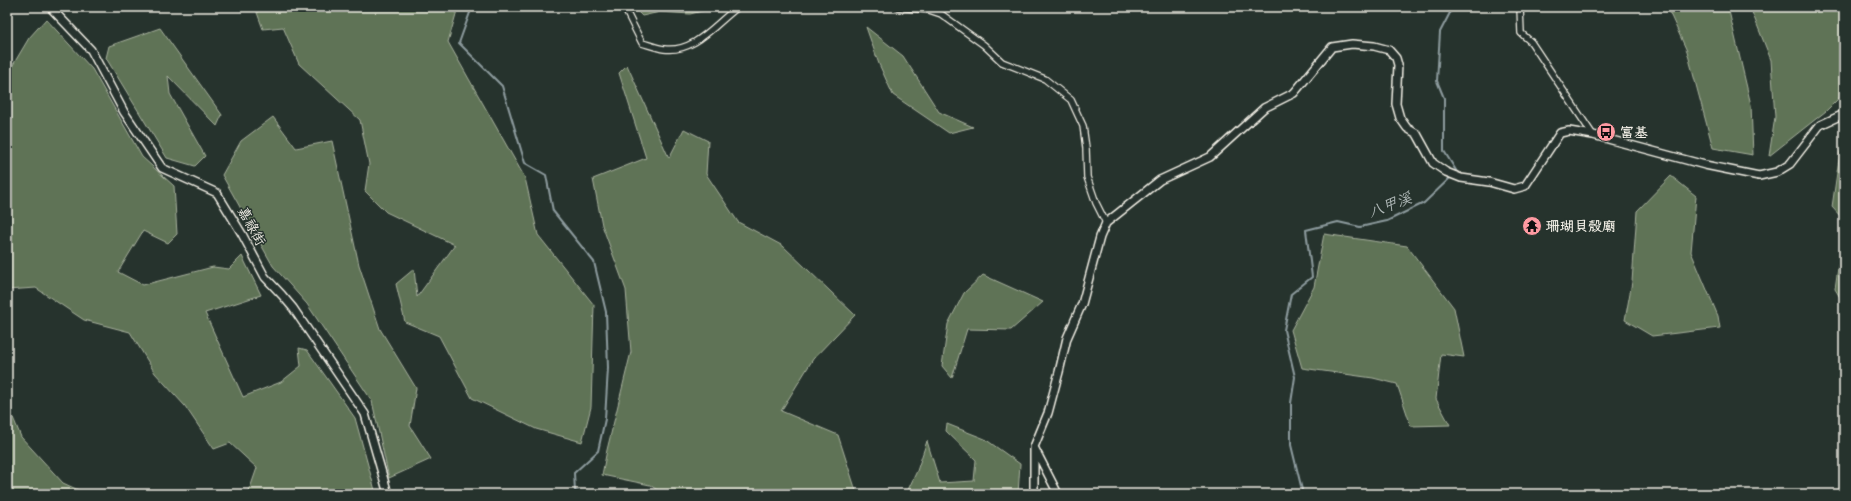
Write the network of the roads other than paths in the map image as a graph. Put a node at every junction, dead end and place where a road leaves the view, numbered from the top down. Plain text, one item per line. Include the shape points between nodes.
1 (50, 7) edge
2 (624, 7) edge
3 (738, 7) edge
4 (898, 7) edge
5 (940, 7) edge
6 (1520, 7) edge
7 (940, 14) junction
8 (1844, 114) edge
9 (1594, 135) junction
10 (1106, 223) junction
11 (1034, 447) junction
12 (388, 494) edge
13 (1034, 494) edge
14 (1058, 494) edge

1 - 12 street, 嘉祿街 via 91,50 124,112 162,168 217,193 265,277 293,308 366,414
2 - 3 street via 642,43 665,49 689,45 702,38
4 - 7 street via 929,10
5 - 7 street
6 - 9 street via 1521,33 1531,42
7 - 10 street via 984,45 1002,62 1045,79 1071,100 1082,126 1087,177
8 - 9 street via 1820,125 1790,164 1777,172 1759,176 1705,166
9 - 10 street via 1569,131 1560,134 1526,186 1514,189 1458,177 1433,163 1417,134 1407,128 1400,118 1396,104 1398,65 1389,50 1352,44 1332,47 1294,93 1264,108 1210,157 1160,180
10 - 11 street via 1082,304 1067,338 1048,413
11 - 13 street
11 - 14 street

